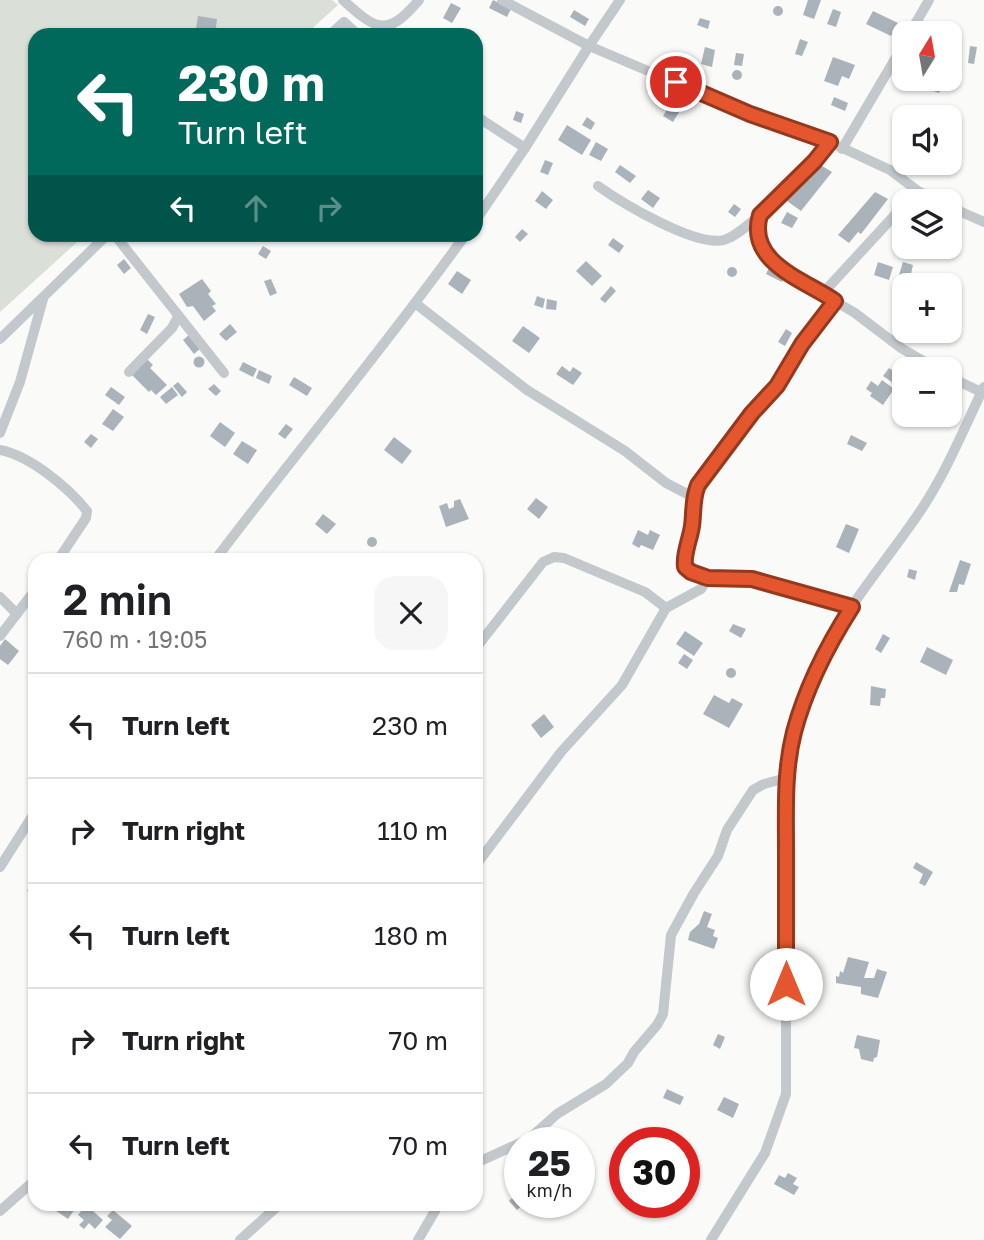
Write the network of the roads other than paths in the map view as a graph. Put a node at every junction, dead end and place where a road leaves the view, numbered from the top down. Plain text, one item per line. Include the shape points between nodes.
1 (342, 0) edge
2 (419, 0) edge
3 (502, 0) edge
4 (620, 0) edge
5 (929, 0) edge
6 (917, 21) edge
7 (344, 22) junction
8 (338, 28) edge
9 (350, 28) edge
10 (589, 46) junction
11 (892, 64) edge
12 (483, 121) edge
13 (830, 142) junction
14 (525, 148) junction
15 (842, 149) junction
16 (598, 186) dead end
17 (915, 189) edge
18 (483, 210) edge
19 (962, 212) edge
20 (760, 215) junction
21 (892, 218) edge
22 (984, 222) edge
23 (98, 242) edge
24 (120, 242) edge
25 (460, 242) edge
26 (823, 293) junction
27 (43, 299) junction
28 (835, 301) junction
29 (415, 303) junction
30 (178, 317) junction
31 (0, 339) edge
32 (916, 357) edge
33 (129, 372) dead end
34 (224, 373) dead end
35 (962, 381) edge
36 (983, 389) edge
37 (0, 433) edge
38 (0, 450) edge
39 (693, 497) junction
40 (63, 553) edge
41 (220, 553) edge
42 (708, 578) junction
43 (0, 597) edge
44 (28, 599) edge
45 (852, 607) junction
46 (666, 608) junction
47 (17, 614) junction
48 (0, 636) edge
49 (483, 639) edge
50 (786, 778) junction
51 (28, 823) edge
52 (483, 856) edge
53 (0, 867) edge
54 (483, 1160) edge
55 (28, 1186) edge
56 (272, 1211) edge
57 (435, 1211) edge
58 (0, 1212) edge
59 (240, 1240) edge
60 (418, 1240) edge
61 (711, 1240) edge

1 - 2 street via 365,20 383,26 402,18
1 - 7 street
3 - 10 street
4 - 10 street
5 - 6 street
7 - 8 street
7 - 9 street
10 - 13 street via 740,110
10 - 14 street
11 - 15 street
12 - 14 street
13 - 15 street
13 - 20 street
14 - 18 street
15 - 17 street via 890,170
16 - 20 street via 639,211 706,240 724,240
19 - 22 street
20 - 26 street via 759,235 771,260
21 - 26 street
23 - 27 street
24 - 30 street
25 - 29 street
26 - 28 street
27 - 31 street
27 - 37 street
28 - 32 street
28 - 39 street via 777,386 714,460
29 - 39 street via 527,390
29 - 41 street
30 - 33 street
30 - 34 street
35 - 36 street
36 - 45 street via 921,510
38 - 40 street via 38,466 87,510
39 - 42 street via 685,567
42 - 45 street via 752,579
42 - 46 street via 701,589
43 - 47 street
44 - 47 street
45 - 50 street via 828,645 804,699
46 - 49 street via 645,592 554,557 543,562
46 - 52 street via 622,685 561,752
47 - 48 street
50 - 54 street via 753,790 727,830 718,856 671,935 663,1014 628,1063 529,1139
50 - 61 street via 786,1094 765,1153
51 - 53 street
55 - 58 street
56 - 59 street
57 - 60 street

